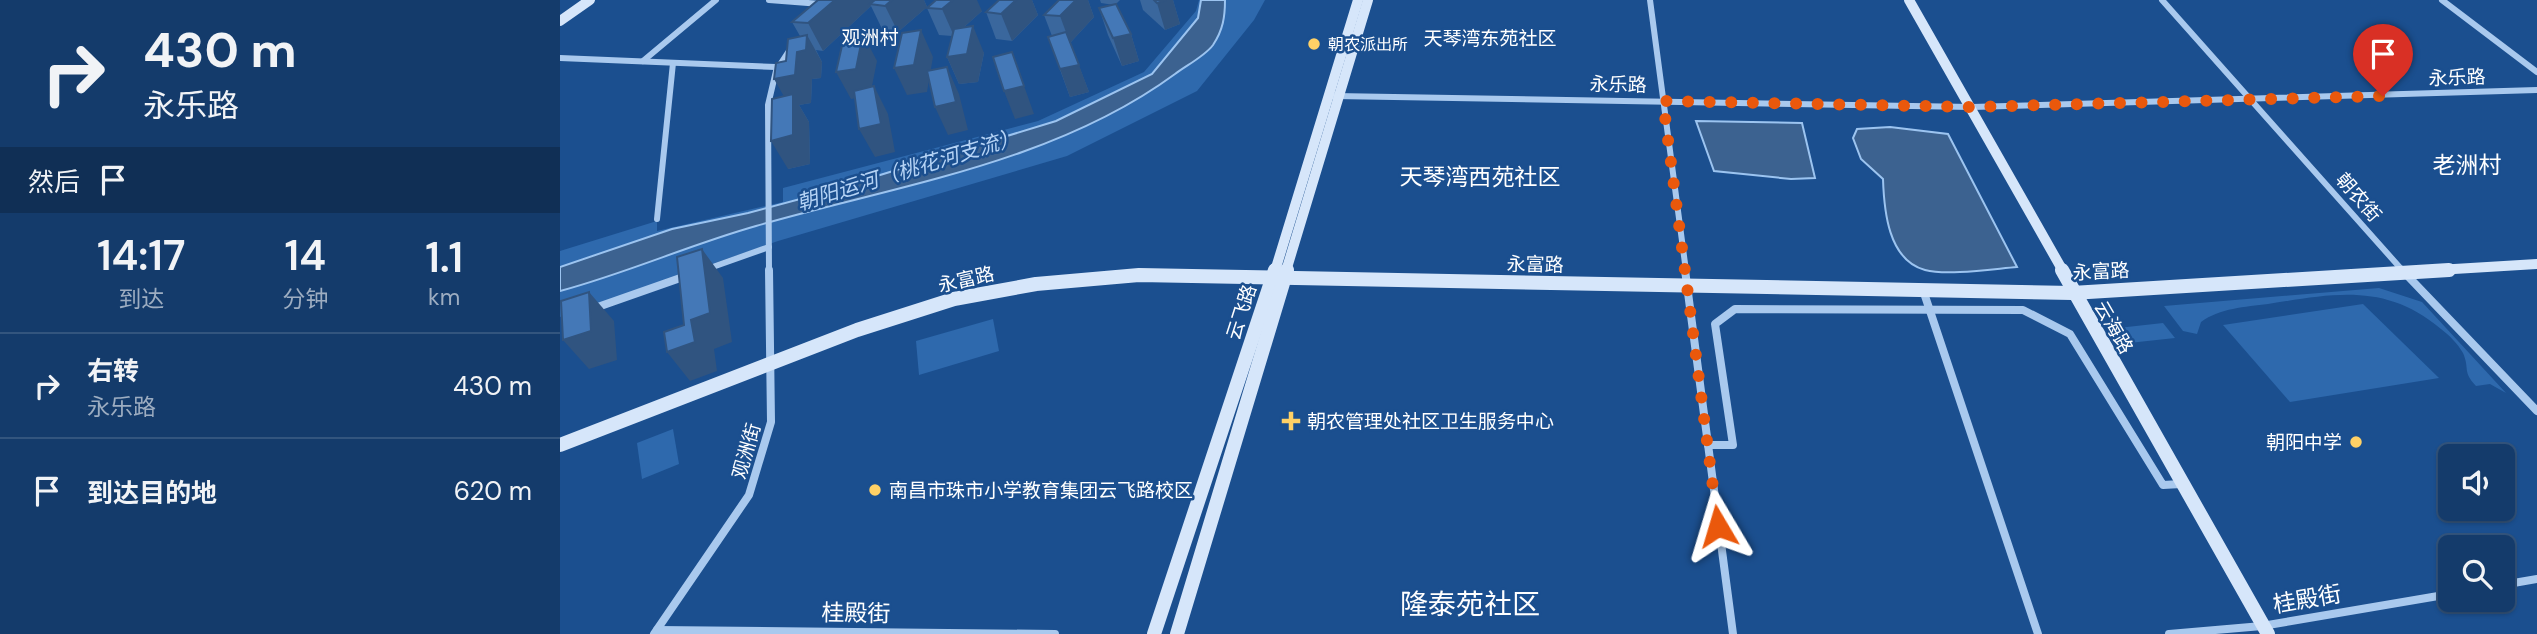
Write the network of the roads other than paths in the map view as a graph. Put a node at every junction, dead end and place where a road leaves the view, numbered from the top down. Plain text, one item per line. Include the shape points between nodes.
1 (590, 0) edge
2 (716, 0) edge
3 (769, 0) edge
4 (1358, 0) edge
5 (1368, 0) edge
6 (1650, 0) edge
7 (1909, 0) edge
8 (2162, 0) edge
9 (2442, 0) edge
10 (834, 6) edge
11 (560, 20) edge
12 (795, 44) edge
13 (560, 58) edge
14 (643, 61) junction
15 (673, 63) junction
16 (776, 68) junction
17 (2537, 72) edge
18 (2537, 90) edge
19 (1333, 96) junction
20 (1663, 101) junction
21 (2254, 101) junction
22 (1972, 107) junction
23 (657, 219) dead end
24 (769, 247) junction
25 (2537, 264) edge
26 (2403, 271) junction
27 (1278, 280) junction
28 (1687, 285) junction
29 (1923, 290) junction
30 (2072, 293) junction
31 (1930, 310) junction
32 (582, 313) edge
33 (772, 363) junction
34 (2537, 411) edge
35 (1708, 445) junction
36 (560, 446) edge
37 (2181, 484) junction
38 (2537, 579) edge
39 (2515, 583) edge
40 (2438, 596) edge
41 (2265, 630) edge
42 (656, 632) edge
43 (1055, 634) edge
44 (1154, 634) edge
45 (1177, 634) edge
46 (1732, 634) edge
47 (2038, 634) edge
48 (2169, 634) edge

1 - 11 street
2 - 14 street
3 - 10 street
4 - 19 street, 云飞路
5 - 19 street, 云飞路
6 - 20 street
7 - 22 street, 云海路
8 - 21 street, 朝农街
9 - 17 street
12 - 16 street
13 - 14 street
14 - 15 street
15 - 16 street
15 - 23 street
16 - 24 street, 观洲街 via 769,84 767,115
18 - 21 street, 永乐路
19 - 20 street, 永乐路
19 - 27 street, 云飞路
20 - 22 street, 永乐路
20 - 28 street
21 - 22 street, 永乐路
21 - 26 street, 朝农街
22 - 30 street, 云海路
24 - 32 street
24 - 33 street, 观洲街
25 - 26 street, 永富路
26 - 30 street, 永富路
26 - 34 street, 朝农街
27 - 28 street, 永富路
27 - 33 street, 永富路 via 1139,275 1036,284 954,299
27 - 44 street, 云飞路
27 - 45 street, 云飞路
28 - 29 street, 永富路
28 - 35 street
29 - 30 street, 永富路
29 - 31 street
30 - 37 street, 云海路
31 - 35 street via 1735,310 1715,324 1733,445
31 - 37 street via 2023,310 2070,334 2163,485
31 - 47 street
33 - 36 street, 永富路
33 - 42 street, 观洲街 via 771,422 749,495
35 - 46 street
37 - 41 street, 云海路
38 - 39 street
40 - 41 street, 桂殿街
41 - 48 street, 桂殿街
42 - 43 street, 桂殿街

